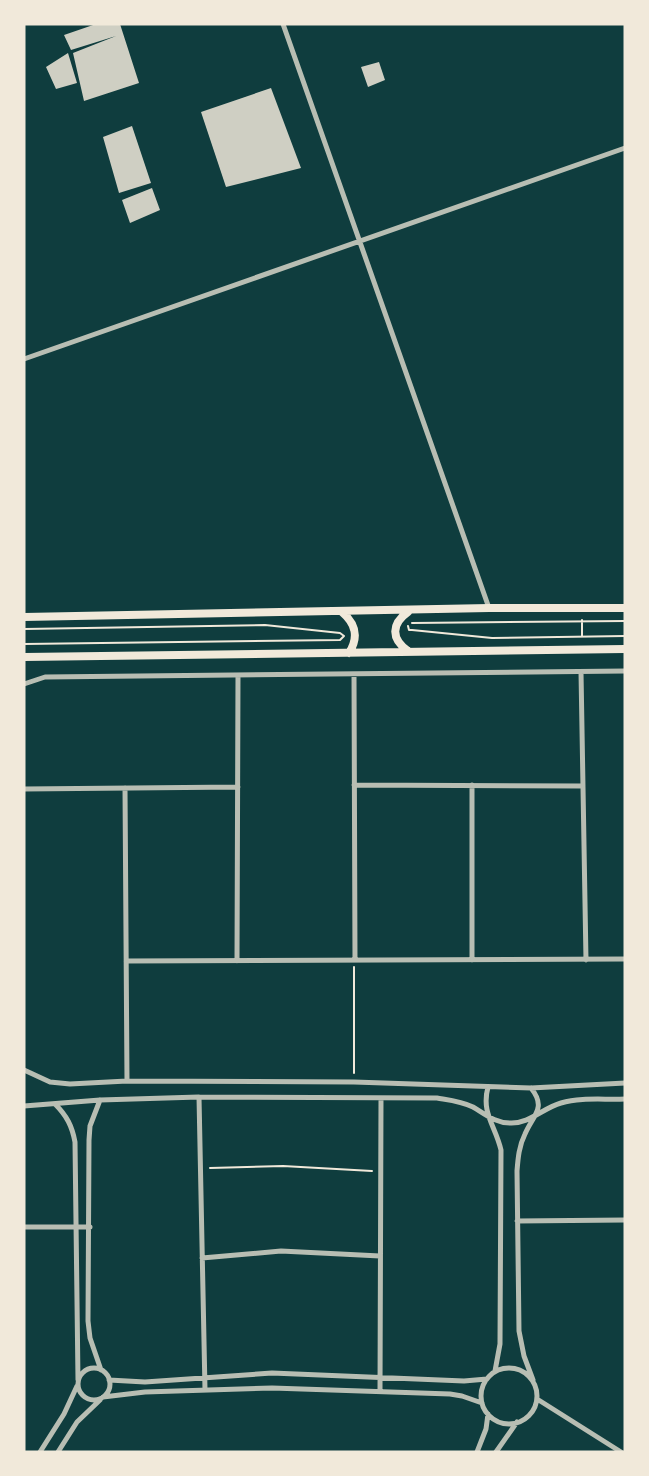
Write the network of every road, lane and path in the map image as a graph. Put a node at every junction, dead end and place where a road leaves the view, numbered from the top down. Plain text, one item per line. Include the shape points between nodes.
1 (283, 24) edge
2 (625, 148) edge
3 (360, 242) junction
4 (24, 359) edge
5 (489, 608) junction
6 (625, 608) edge
7 (583, 609) junction
8 (408, 611) junction
9 (342, 612) junction
10 (24, 617) edge
11 (582, 621) junction
12 (625, 621) edge
13 (24, 629) edge
14 (625, 636) edge
15 (582, 637) junction
16 (24, 644) edge
17 (625, 649) edge
18 (582, 650) junction
19 (408, 651) junction
20 (349, 653) junction
21 (24, 657) edge
22 (625, 671) edge
23 (581, 672) junction
24 (354, 674) junction
25 (238, 676) junction
26 (24, 684) edge
27 (354, 785) junction
28 (472, 785) junction
29 (583, 786) junction
30 (238, 787) junction
31 (126, 788) junction
32 (24, 789) edge
33 (625, 959) edge
34 (355, 960) junction
35 (472, 960) junction
36 (586, 960) junction
37 (126, 961) junction
38 (237, 961) junction
39 (24, 1070) edge
40 (127, 1082) junction
41 (354, 1082) junction
42 (625, 1083) edge
43 (488, 1087) junction
44 (531, 1088) junction
45 (200, 1097) junction
46 (381, 1098) junction
47 (100, 1100) junction
48 (625, 1100) edge
49 (55, 1104) junction
50 (24, 1106) edge
51 (536, 1115) junction
52 (487, 1116) junction
53 (201, 1169) junction
54 (380, 1172) junction
55 (625, 1220) edge
56 (517, 1221) junction
57 (24, 1227) edge
58 (76, 1227) junction
59 (90, 1227) junction
60 (380, 1256) junction
61 (202, 1258) junction
62 (101, 1370) junction
63 (495, 1371) junction
64 (380, 1377) junction
65 (205, 1378) junction
66 (487, 1379) junction
67 (109, 1380) junction
68 (533, 1380) junction
69 (78, 1382) junction
70 (205, 1390) junction
71 (380, 1392) junction
72 (103, 1397) junction
73 (537, 1399) junction
74 (482, 1403) junction
75 (488, 1413) junction
76 (517, 1422) junction
77 (40, 1452) edge
78 (58, 1452) edge
79 (477, 1452) edge
80 (496, 1452) edge
81 (621, 1452) edge

1 - 3 street
2 - 3 street
3 - 4 street
3 - 5 street
5 - 7 main road
5 - 8 main road
6 - 7 main road
7 - 11 path
8 - 9 main road
8 - 19 main road via 395,626 395,637
9 - 10 main road
9 - 20 main road via 354,626 354,645
11 - 12 path
11 - 15 path
11 - 15 path via 411,623 408,627 474,638
13 - 16 path via 265,625 344,636 328,640
14 - 15 path
15 - 18 path
17 - 18 main road
18 - 19 main road
19 - 20 main road
20 - 21 main road
22 - 23 street
23 - 24 street
23 - 29 street
24 - 25 street
24 - 27 street
25 - 26 street via 45,677
25 - 30 street
27 - 28 street
27 - 34 street
28 - 29 street
28 - 35 street
29 - 36 street
30 - 31 street
30 - 38 street
31 - 32 street
31 - 37 street
33 - 36 street
34 - 35 street
34 - 38 street
34 - 41 path
35 - 36 street
37 - 38 street
37 - 40 street
39 - 40 street via 50,1082
40 - 41 street
41 - 43 street
42 - 44 street
43 - 44 street
43 - 52 street
44 - 51 street via 539,1105
45 - 46 street
45 - 47 street
45 - 53 street
46 - 52 street via 455,1100
46 - 54 street
47 - 49 street
47 - 59 street via 90,1126
48 - 51 street via 563,1102
49 - 50 street
49 - 58 street via 72,1128 75,1142
51 - 52 street via 512,1124
51 - 56 street via 519,1151
52 - 63 street via 497,1132 501,1150 500,1344
53 - 54 path via 283,1167
53 - 61 street
54 - 60 street
55 - 56 street
56 - 68 street via 519,1331
57 - 58 street
58 - 59 street
58 - 69 street
59 - 62 street via 88,1321
60 - 61 street via 281,1251
60 - 64 street
61 - 65 street
62 - 67 street
62 - 69 street via 88,1369
63 - 66 street
63 - 68 street via 512,1368
64 - 65 street via 272,1373
64 - 66 street
64 - 71 street
65 - 67 street
65 - 70 street
66 - 74 street
67 - 72 street
68 - 73 street
69 - 72 street via 83,1396 96,1400
69 - 77 street
70 - 71 street
70 - 72 street
71 - 74 street via 450,1394
72 - 78 street via 77,1422
73 - 76 street via 531,1413
73 - 81 street
74 - 75 street
75 - 76 street via 501,1422
75 - 79 street
76 - 80 street

